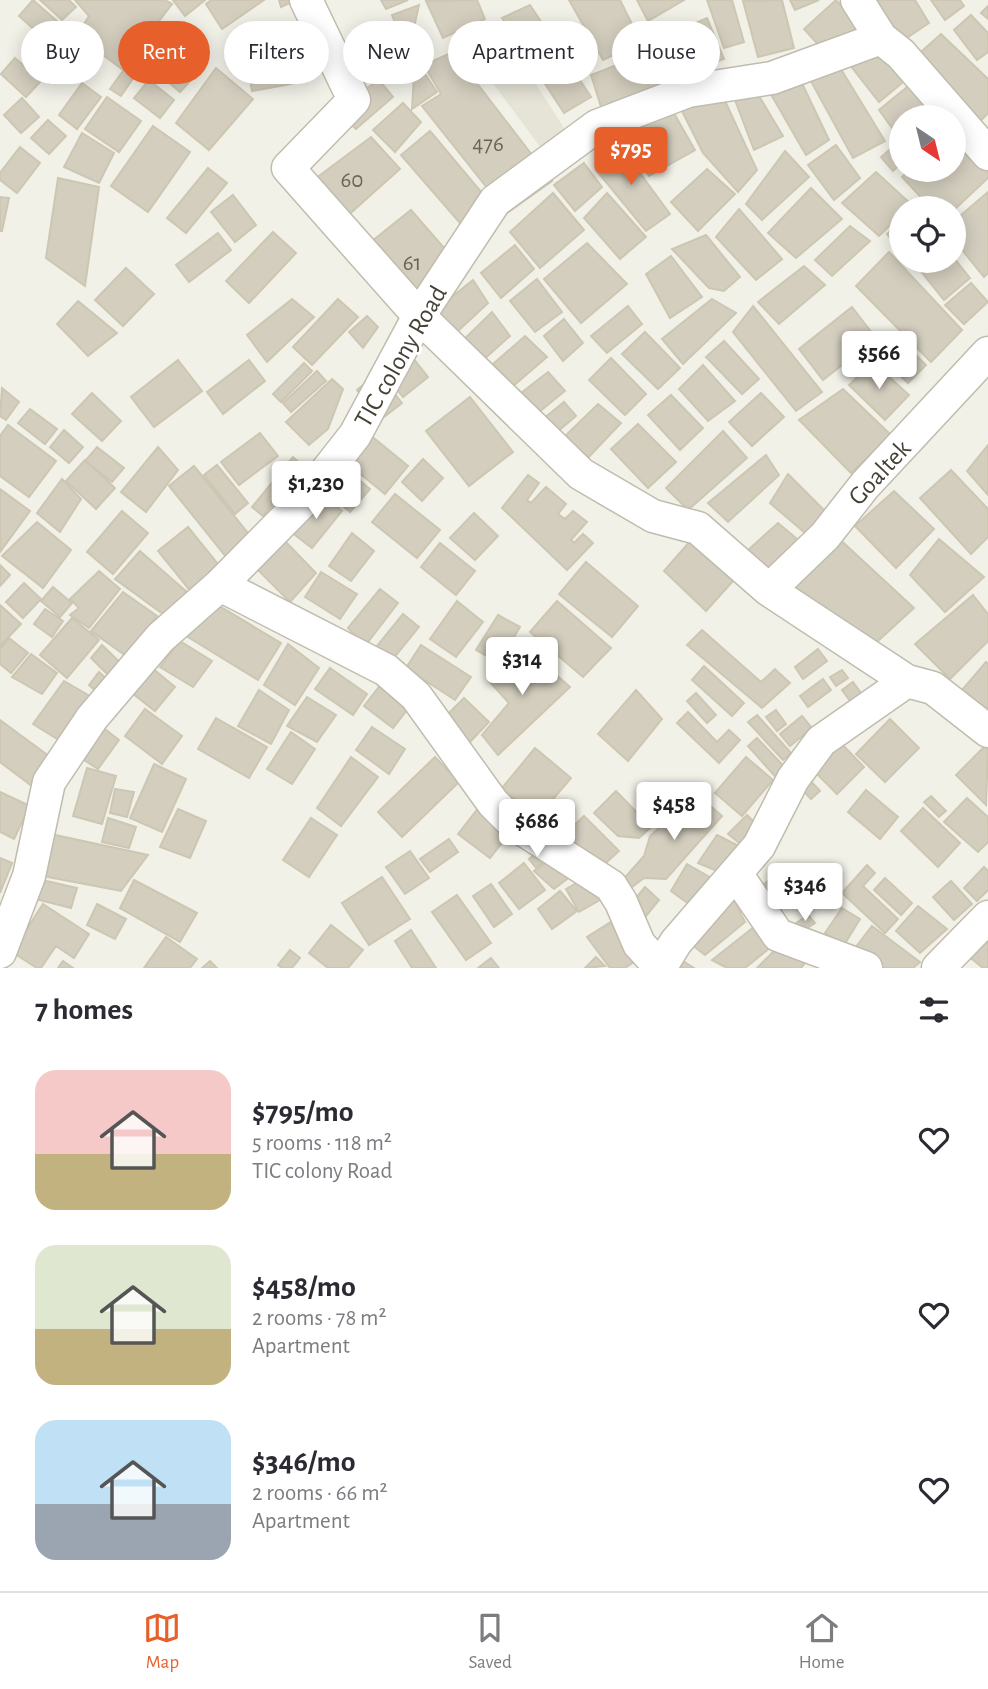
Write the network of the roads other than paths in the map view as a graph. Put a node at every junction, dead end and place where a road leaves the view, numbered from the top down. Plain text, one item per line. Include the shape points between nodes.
1 (306, 0) edge
2 (857, 0) edge
3 (881, 38) junction
4 (988, 154) edge
5 (419, 316) junction
6 (988, 353) edge
7 (220, 585) junction
8 (769, 590) junction
9 (907, 681) junction
10 (988, 731) edge
11 (737, 875) junction
12 (988, 917) edge
13 (0, 952) edge
14 (661, 968) edge
15 (866, 968) edge
16 (938, 968) edge

1 - 5 street via 354,100 288,168
2 - 3 street
3 - 4 street via 901,54
3 - 5 street, TIC colony Road via 772,78 688,91 597,126 495,201
5 - 7 street, TIC colony Road via 355,435 304,500
5 - 8 street via 582,474 653,516 698,528
6 - 8 street, Goaltek via 865,485 825,536
7 - 13 street, TIC colony Road via 160,638 92,718 49,782 29,876
7 - 14 street via 386,670 416,696 493,803 513,822 611,886 639,944
8 - 9 street
9 - 10 street via 933,688
9 - 11 street via 821,741 793,779 759,846
11 - 14 street via 676,942
11 - 15 street via 778,935
12 - 16 street

